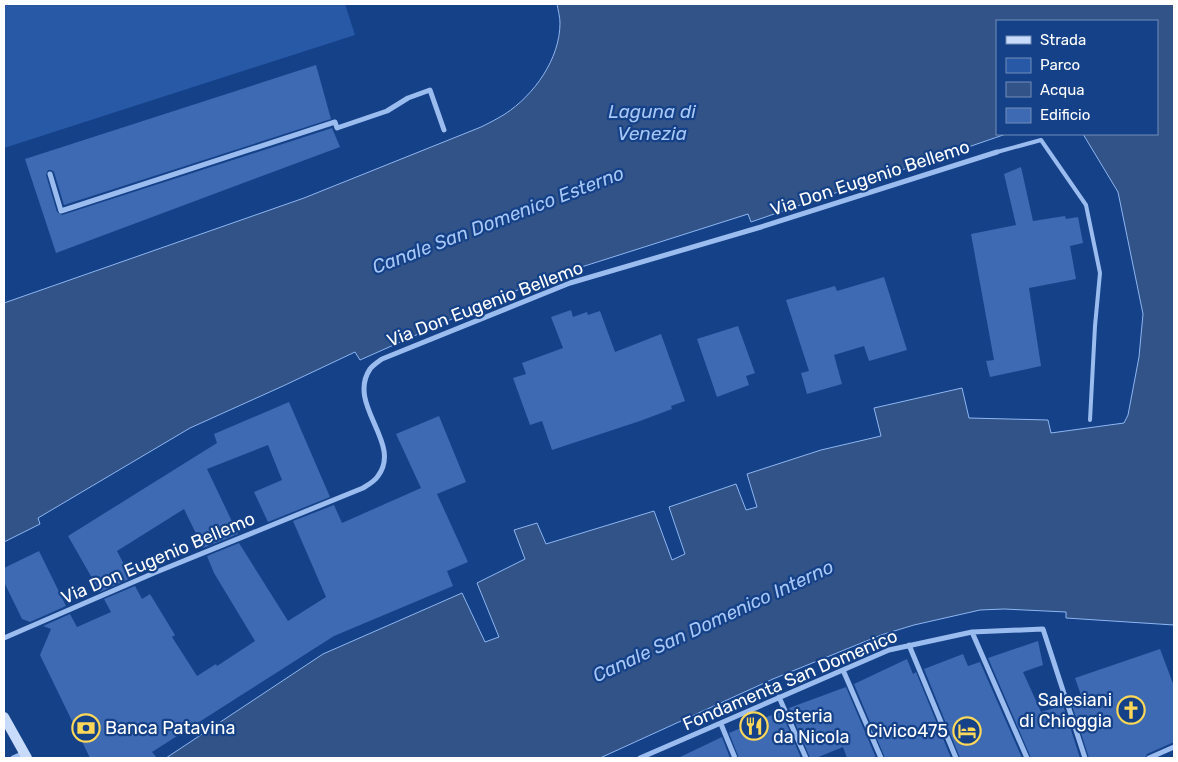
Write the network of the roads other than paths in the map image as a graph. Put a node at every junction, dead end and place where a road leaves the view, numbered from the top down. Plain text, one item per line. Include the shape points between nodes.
1 (444, 130) dead end
2 (997, 152) joint
3 (50, 174) dead end
4 (1090, 420) dead end
5 (972, 632) junction
6 (4, 638) edge
7 (908, 645) junction
8 (843, 670) junction
9 (779, 696) junction
10 (4, 717) edge
11 (721, 724) junction
12 (1174, 747) edge
13 (26, 756) edge
14 (13, 758) edge
15 (640, 758) edge
16 (735, 758) edge
17 (806, 758) edge
18 (881, 758) edge
19 (956, 758) edge
20 (1027, 758) edge
21 (1086, 758) edge
22 (1149, 758) edge

1 - 3 street via 430,90 387,111 338,128 335,122 61,211
2 - 4 lane via 1041,140 1086,205 1100,273
2 - 6 street, Via Don Eugenio Bellemo via 570,283 382,359 370,369 364,390 384,450 384,464 378,476 363,488
5 - 7 street, Fondamenta San Domenico
5 - 20 street
5 - 21 street, Fondamenta San Domenico via 1043,629
7 - 8 street, Fondamenta San Domenico
7 - 19 street
8 - 9 street, Fondamenta San Domenico
8 - 18 street
9 - 11 street, Fondamenta San Domenico
9 - 17 street
10 - 13 street
11 - 15 street, Fondamenta San Domenico
11 - 16 street
12 - 22 street
13 - 14 street

